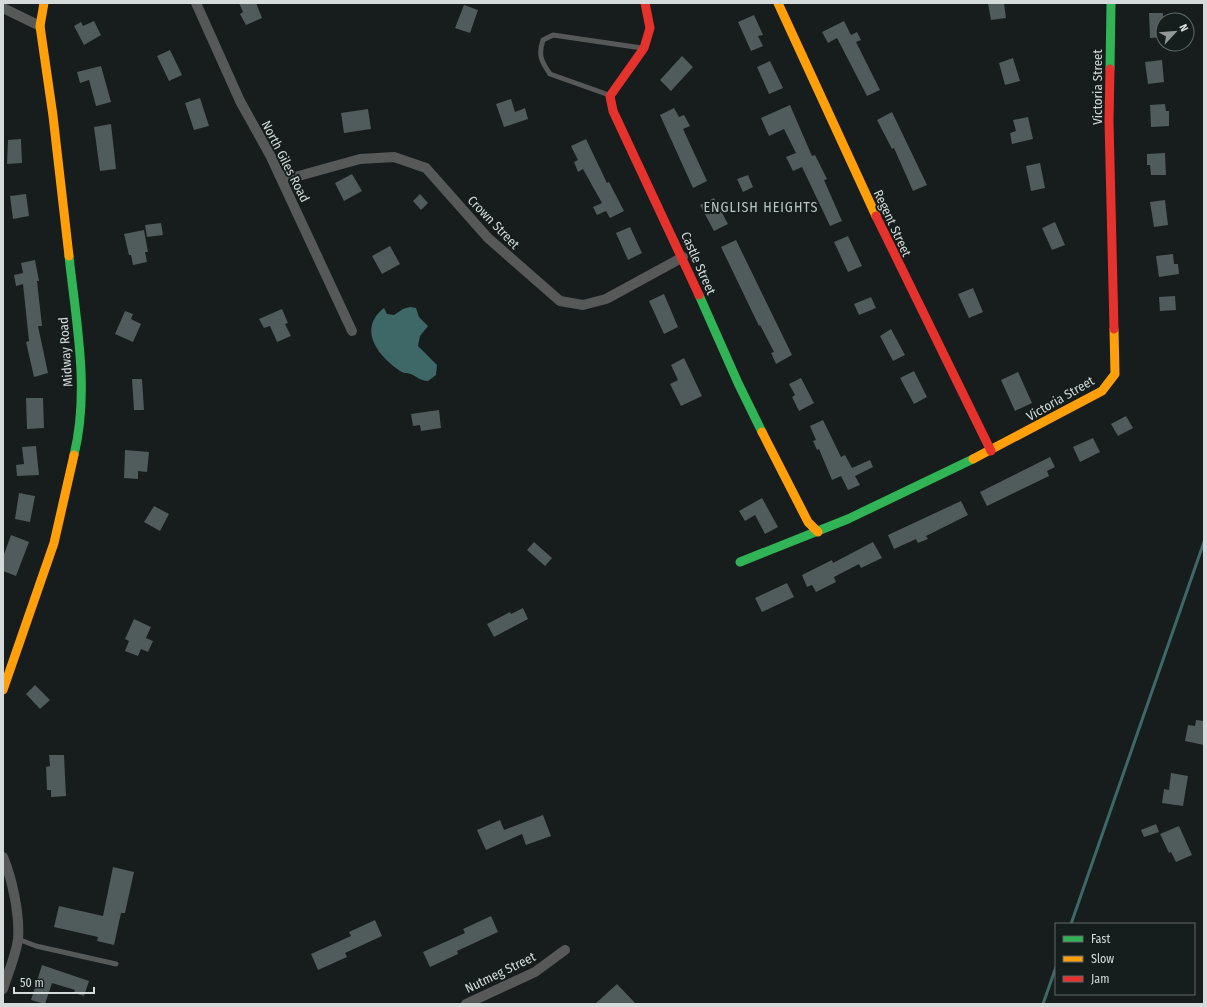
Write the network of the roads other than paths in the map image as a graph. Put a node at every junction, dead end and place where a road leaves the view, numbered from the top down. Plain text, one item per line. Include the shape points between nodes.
1 (44, 3) edge
2 (196, 3) edge
3 (645, 3) edge
4 (778, 3) edge
5 (1111, 3) edge
6 (3, 8) edge
7 (40, 26) junction
8 (644, 48) junction
9 (610, 96) junction
10 (279, 175) junction
11 (683, 256) junction
12 (352, 331) dead end
13 (991, 451) junction
14 (818, 532) junction
15 (740, 562) dead end
16 (3, 690) edge
17 (3, 857) edge
18 (18, 939) junction
19 (565, 950) dead end
20 (116, 964) dead end
21 (3, 989) edge
22 (466, 1004) edge

1 - 7 street, Midway Road
2 - 10 street, North Giles Road via 240,101
3 - 8 street via 650,28
4 - 13 street, Regent Street via 837,135
5 - 13 street, Victoria Street via 1109,121 1115,374 1102,391
6 - 7 street
7 - 16 street, Midway Road via 53,116 82,374 78,440 54,542
8 - 9 street
8 - 9 lane via 553,35 543,40 539,52 550,74
9 - 11 street, Castle Street via 613,111
10 - 11 street, Crown Street via 294,177 360,159 394,157 426,168 488,238 560,302 583,305 606,299
10 - 12 street, North Giles Road
11 - 14 street, Castle Street via 738,383 808,522
13 - 14 street, Victoria Street
14 - 15 street, Victoria Street
17 - 18 street via 8,867
18 - 20 lane via 36,946
18 - 21 street
19 - 22 street, Nutmeg Street via 535,972

